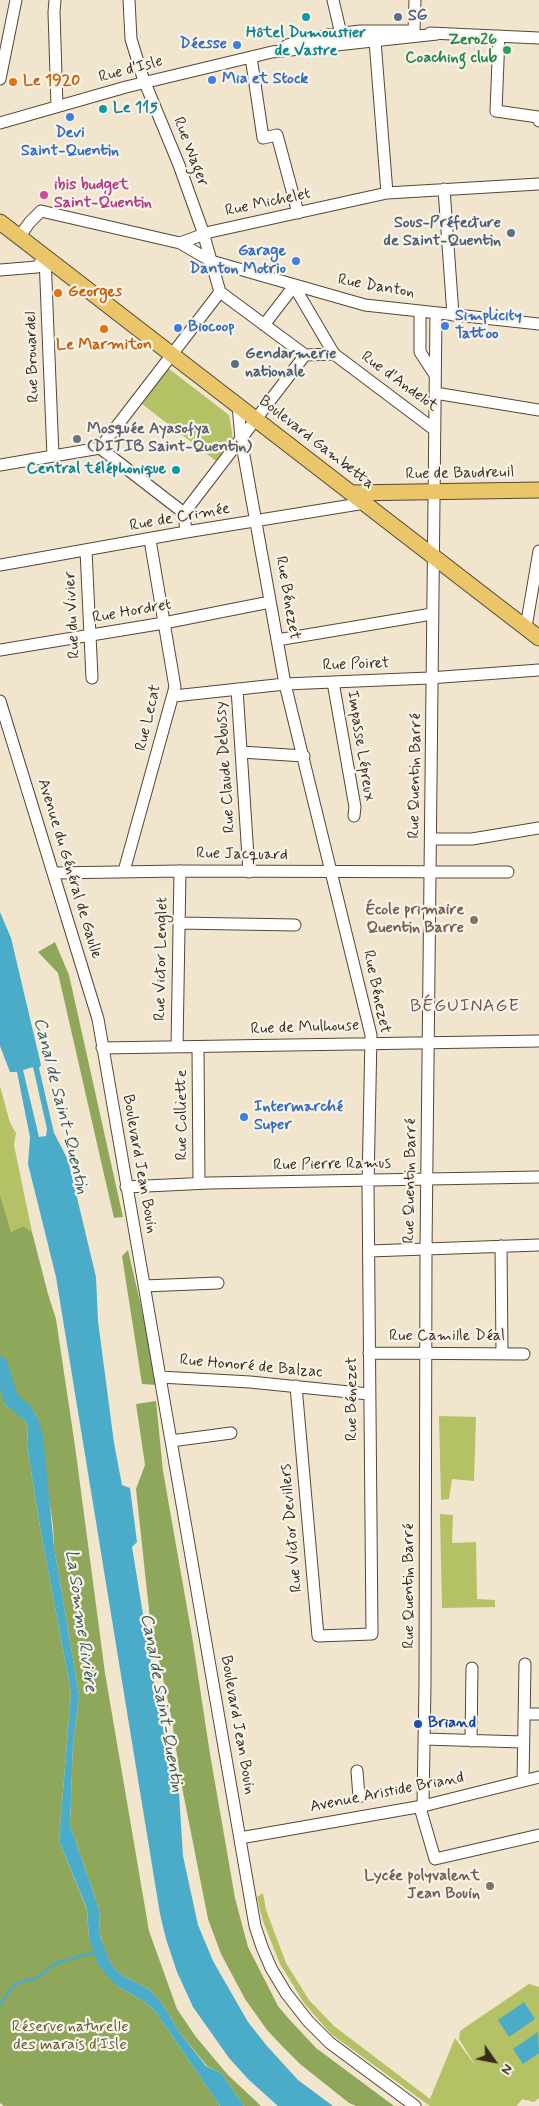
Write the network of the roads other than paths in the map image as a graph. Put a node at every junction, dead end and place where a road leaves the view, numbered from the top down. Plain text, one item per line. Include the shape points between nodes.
1 (16, 0) edge
2 (55, 0) edge
3 (129, 0) edge
4 (334, 0) edge
5 (415, 0) edge
6 (414, 31) junction
7 (341, 34) junction
8 (437, 34) junction
9 (499, 36) junction
10 (539, 38) edge
11 (375, 41) junction
12 (272, 52) junction
13 (251, 57) junction
14 (0, 79) edge
15 (145, 82) junction
16 (57, 106) junction
17 (539, 121) edge
18 (0, 123) edge
19 (539, 184) edge
20 (444, 189) junction
21 (387, 193) junction
22 (298, 213) junction
23 (0, 222) edge
24 (203, 234) junction
25 (19, 236) junction
26 (180, 242) junction
27 (45, 257) junction
28 (211, 260) junction
29 (0, 270) edge
30 (294, 286) junction
31 (220, 292) junction
32 (420, 312) junction
33 (436, 313) junction
34 (453, 315) junction
35 (539, 324) edge
36 (264, 325) junction
37 (171, 354) junction
38 (334, 354) junction
39 (305, 355) junction
40 (436, 376) junction
41 (436, 393) junction
42 (238, 405) junction
43 (539, 410) edge
44 (256, 420) junction
45 (435, 430) junction
46 (241, 439) junction
47 (100, 448) junction
48 (53, 456) junction
49 (0, 465) edge
50 (539, 490) edge
51 (392, 492) junction
52 (435, 492) junction
53 (351, 493) junction
54 (365, 503) junction
55 (184, 513) junction
56 (383, 517) junction
57 (257, 522) junction
58 (186, 532) junction
59 (150, 540) junction
60 (86, 550) junction
61 (539, 551) edge
62 (434, 557) junction
63 (0, 565) edge
64 (270, 602) junction
65 (432, 614) junction
66 (164, 623) junction
67 (526, 627) junction
68 (90, 635) junction
69 (539, 638) edge
70 (277, 640) junction
71 (0, 650) edge
72 (539, 670) edge
73 (433, 677) junction
74 (92, 678) dead end
75 (333, 682) junction
76 (285, 684) junction
77 (237, 689) junction
78 (174, 696) junction
79 (0, 701) edge
80 (241, 752) junction
81 (304, 756) junction
82 (354, 816) dead end
83 (539, 828) edge
84 (432, 839) junction
85 (124, 871) junction
86 (180, 871) junction
87 (249, 872) junction
88 (331, 872) junction
89 (508, 872) dead end
90 (54, 873) junction
91 (431, 873) junction
92 (179, 923) junction
93 (295, 925) dead end
94 (539, 1041) edge
95 (370, 1042) junction
96 (429, 1043) junction
97 (177, 1047) junction
98 (198, 1047) junction
99 (102, 1048) junction
100 (539, 1177) edge
101 (428, 1179) junction
102 (368, 1180) junction
103 (199, 1183) junction
104 (126, 1187) junction
105 (539, 1245) edge
106 (501, 1246) junction
107 (426, 1249) junction
108 (369, 1252) junction
109 (218, 1283) dead end
110 (144, 1286) junction
111 (369, 1353) junction
112 (427, 1353) junction
113 (502, 1354) junction
114 (524, 1354) dead end
115 (160, 1377) junction
116 (296, 1386) junction
117 (368, 1394) junction
118 (230, 1433) dead end
119 (171, 1442) junction
120 (348, 1635) joint
121 (525, 1664) dead end
122 (472, 1668) dead end
123 (524, 1714) junction
124 (539, 1714) edge
125 (424, 1739) junction
126 (471, 1741) junction
127 (523, 1742) junction
128 (357, 1771) dead end
129 (539, 1776) edge
130 (523, 1781) junction
131 (359, 1797) dead end
132 (423, 1806) junction
133 (539, 1835) edge
134 (240, 1838) junction
135 (415, 2106) edge

1 - 14 street
2 - 16 street
3 - 15 street, Rue Wager via 131,39
4 - 7 street
5 - 6 street
6 - 7 street, Rue d'Isle via 372,29
6 - 8 street, Rue d'Isle
7 - 12 street, Rue d'Isle via 280,47
8 - 9 street, Rue d'Isle
8 - 11 street, Rue d'Isle
9 - 10 street, Rue d'Isle
9 - 17 street via 496,111 538,118
11 - 12 street, Rue d'Isle
11 - 21 street
12 - 13 street, Rue d'Isle
13 - 15 street, Rue d'Isle
13 - 22 street via 262,138 278,135
15 - 16 street, Rue d'Isle
15 - 24 street, Rue Wager
16 - 18 street, Rue d'Isle
19 - 20 street, Rue Michelet
20 - 21 street, Rue Michelet
20 - 34 street
21 - 22 street, Rue Michelet
22 - 24 street, Rue Michelet
23 - 25 main road, Boulevard Gambetta
24 - 26 street, Rue Michelet
24 - 28 street, Rue Wager
25 - 26 street via 41,211
25 - 27 main road, Boulevard Gambetta
26 - 28 street, Rue Danton
27 - 29 street via 37,267
27 - 37 main road, Boulevard Gambetta
27 - 48 street, Rue Brouardel
28 - 30 street, Rue Danton
28 - 31 street, Rue Wager
30 - 32 street, Rue Danton via 365,306
30 - 36 street
30 - 38 street, Rue d'Andelot
31 - 36 street
31 - 37 street
32 - 33 street, Rue Danton
32 - 40 street via 420,352
33 - 34 street, Rue Danton
33 - 40 street, Rue Quentin Barré
34 - 35 street, Rue Danton
36 - 39 street
37 - 42 main road, Boulevard Gambetta
37 - 47 street
38 - 39 street
38 - 45 street, Rue d'Andelot
39 - 44 street
40 - 41 street, Rue Quentin Barré
41 - 43 street
41 - 45 street, Rue Quentin Barré
42 - 44 main road, Boulevard Gambetta
42 - 46 street, Rue Bénezet
44 - 46 street
44 - 53 main road, Boulevard Gambetta
45 - 52 street, Rue Quentin Barré
46 - 55 street
46 - 57 street, Rue Bénezet
47 - 48 street
47 - 55 street
48 - 49 street
50 - 52 main road, Rue de Baudreuil
51 - 52 main road, Rue de Baudreuil
51 - 53 main road, Rue de Baudreuil
51 - 56 main road via 377,500 376,507
52 - 62 street, Rue Quentin Barré
53 - 54 main road, Boulevard Gambetta
54 - 56 main road, Boulevard Gambetta
54 - 57 street, Rue de Crimée
55 - 58 street
56 - 62 main road, Boulevard Gambetta
57 - 58 street, Rue de Crimée
57 - 64 street, Rue Bénezet
58 - 59 street, Rue de Crimée
59 - 60 street, Rue de Crimée
59 - 66 street, Rue Lecat
60 - 63 street, Rue de Crimée
60 - 68 street, Rue du Vivier
61 - 67 street
62 - 65 street, Rue Quentin Barré
62 - 67 main road, Boulevard Gambetta
64 - 66 street, Rue Hordret
64 - 70 street, Rue Bénezet
65 - 70 street
65 - 73 street, Rue Quentin Barré
66 - 68 street, Rue Hordret
66 - 78 street, Rue Lecat via 176,687
67 - 69 main road, Boulevard Gambetta
68 - 71 street, Rue Hordret
68 - 74 street, Rue du Vivier
70 - 76 street, Rue Bénezet
72 - 73 street, Rue Poiret
73 - 75 street, Rue Poiret
73 - 84 street, Rue Quentin Barré
75 - 76 street, Rue Poiret
75 - 82 street, Impasse Lépreux via 355,806
76 - 77 street, Rue Poiret
76 - 81 street, Rue Bénezet
77 - 78 street, Rue Poiret
77 - 80 street, Rue Claude Debussy
78 - 85 street, Rue Lecat
79 - 90 street, Avenue du Général de Gaulle
80 - 81 street
80 - 87 street, Rue Claude Debussy
81 - 88 street, Rue Bénezet
83 - 84 street via 472,839
84 - 91 street, Rue Quentin Barré
85 - 86 street, Rue Jacquard
85 - 90 street, Rue Jacquard
86 - 87 street, Rue Jacquard
86 - 92 street, Rue Victor Lenglet
87 - 88 street, Rue Jacquard
88 - 91 street, Rue Jacquard
88 - 95 street, Rue Bénezet
89 - 91 street, Rue Jacquard
90 - 99 street, Avenue du Général de Gaulle via 98,1018
91 - 96 street, Rue Quentin Barré
92 - 93 street
92 - 97 street, Rue Victor Lenglet
94 - 96 street, Rue de Mulhouse
95 - 96 street, Rue de Mulhouse
95 - 98 street, Rue de Mulhouse
95 - 102 street, Rue Bénezet
96 - 101 street, Rue Quentin Barré
97 - 98 street, Rue de Mulhouse
97 - 99 street, Rue de Mulhouse
98 - 103 street, Rue Colliette
99 - 104 street, Boulevard Jean Bouin
100 - 101 street, Rue Pierre Ramus
101 - 102 street, Rue Pierre Ramus
101 - 107 street, Rue Quentin Barré
102 - 103 street, Rue Pierre Ramus
102 - 108 street, Rue Bénezet
103 - 104 street, Rue Pierre Ramus
104 - 110 street, Boulevard Jean Bouin
105 - 106 street
106 - 107 street
106 - 113 street
107 - 108 street
107 - 112 street, Rue Quentin Barré
108 - 111 street, Rue Bénezet
109 - 110 street
110 - 115 street, Boulevard Jean Bouin
111 - 112 street, Rue Camille Déal
111 - 117 street, Rue Bénezet
112 - 113 street, Rue Camille Déal
112 - 125 street, Rue Quentin Barré
113 - 114 street, Rue Camille Déal
115 - 116 street, Rue Honoré de Balzac
115 - 119 street, Boulevard Jean Bouin
116 - 117 street, Rue Honoré de Balzac
116 - 120 street, Rue Victor Devillers via 318,1636
117 - 120 street, Rue Bénezet via 372,1634
118 - 119 street
119 - 134 street, Boulevard Jean Bouin
121 - 123 street
122 - 126 street
123 - 124 street
123 - 127 street
125 - 126 street
125 - 132 street, Rue Quentin Barré
126 - 127 street
127 - 130 street
128 - 131 street
129 - 130 street, Avenue Aristide Briand
130 - 132 street, Avenue Aristide Briand
132 - 133 street, Rue Quentin Barré via 421,1811 434,1859
132 - 134 street, Avenue Aristide Briand
134 - 135 street, Boulevard Jean Bouin via 255,1926 286,1993 330,2043

